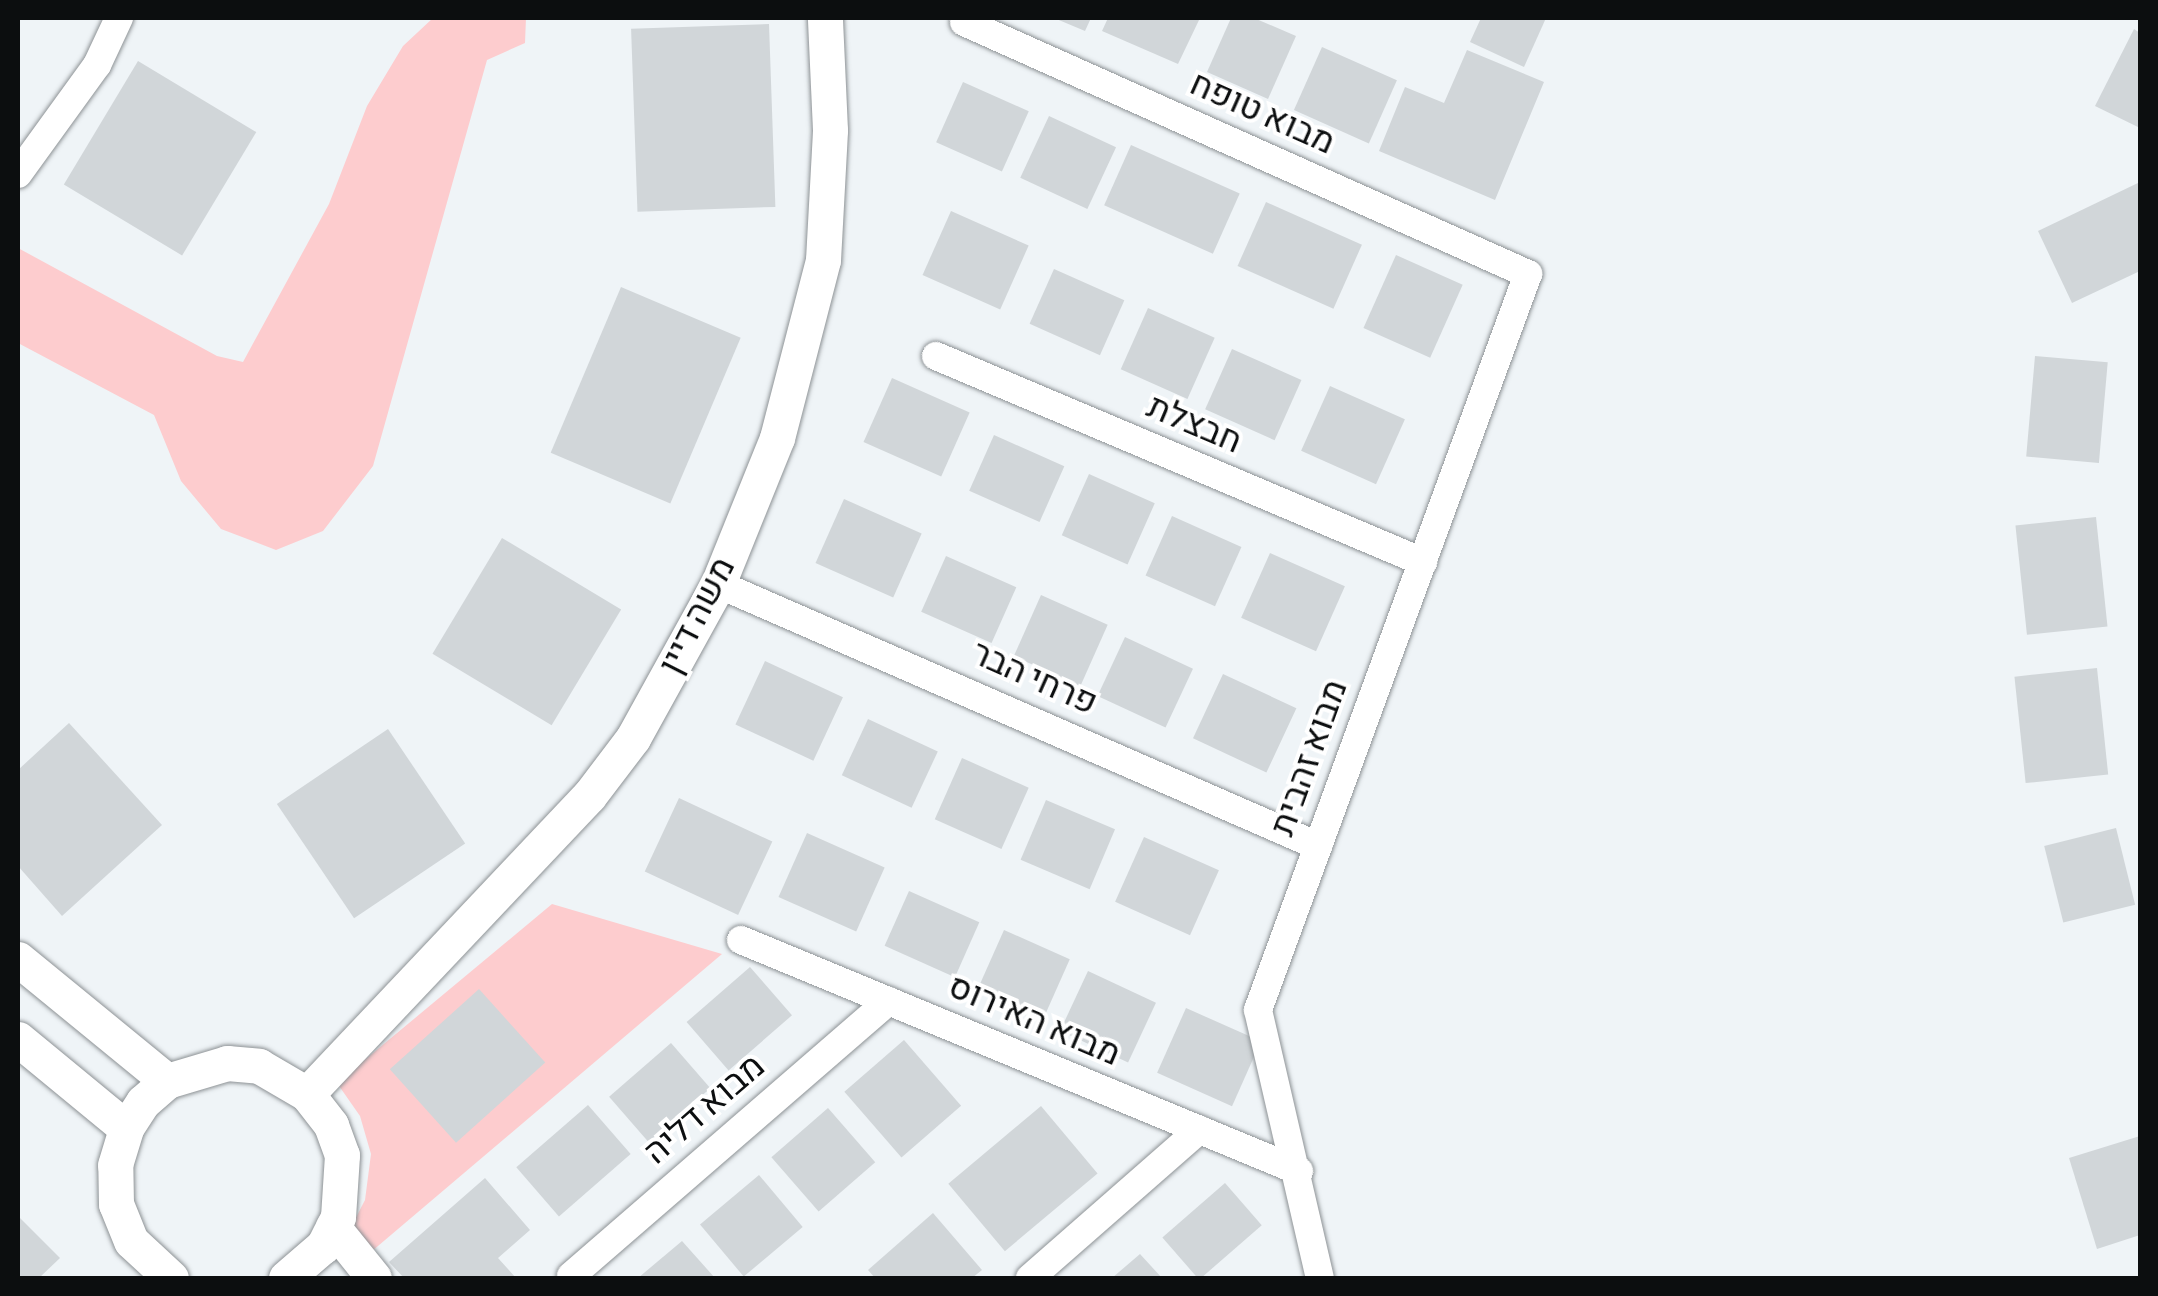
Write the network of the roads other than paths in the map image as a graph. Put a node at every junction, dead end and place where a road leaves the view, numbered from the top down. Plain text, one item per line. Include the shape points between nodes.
1 (119, 18) edge
2 (825, 18) edge
3 (964, 22) dead end
4 (18, 174) edge
5 (1528, 274) joint
6 (936, 356) dead end
7 (1422, 562) junction
8 (718, 584) junction
9 (1318, 846) junction
10 (741, 940) dead end
11 (18, 959) edge
12 (888, 1001) junction
13 (18, 1039) edge
14 (167, 1081) junction
15 (307, 1094) junction
16 (126, 1128) junction
17 (1199, 1130) junction
18 (1298, 1171) junction
19 (333, 1227) junction
20 (158, 1276) edge
21 (571, 1276) dead end
22 (286, 1278) edge
23 (374, 1278) edge
24 (1030, 1278) edge
25 (1320, 1278) edge

1 - 4 street via 97,65
2 - 8 street, משה דיין via 830,130 823,260 777,438
3 - 5 street, מבוא טופח
5 - 7 street, מבוא זהבית
6 - 7 street, חבצלת
7 - 9 street, מבוא זהבית
8 - 9 street, פרחי הבר
8 - 15 street, משה דיין via 633,738 589,796
9 - 18 street, מבוא זהבית via 1258,1010
10 - 12 street, מבוא האירוס
11 - 14 street
12 - 17 street, מבוא האירוס
12 - 21 street, מבוא דליה
13 - 16 street
14 - 15 street via 227,1063 259,1066
14 - 16 street
15 - 19 street via 331,1124 342,1154 344,1186
16 - 20 street via 114,1165 116,1204 131,1241
17 - 18 street, מבוא האירוס
17 - 24 street
18 - 25 street, מבוא זהבית
19 - 22 street via 323,1246
19 - 23 street

